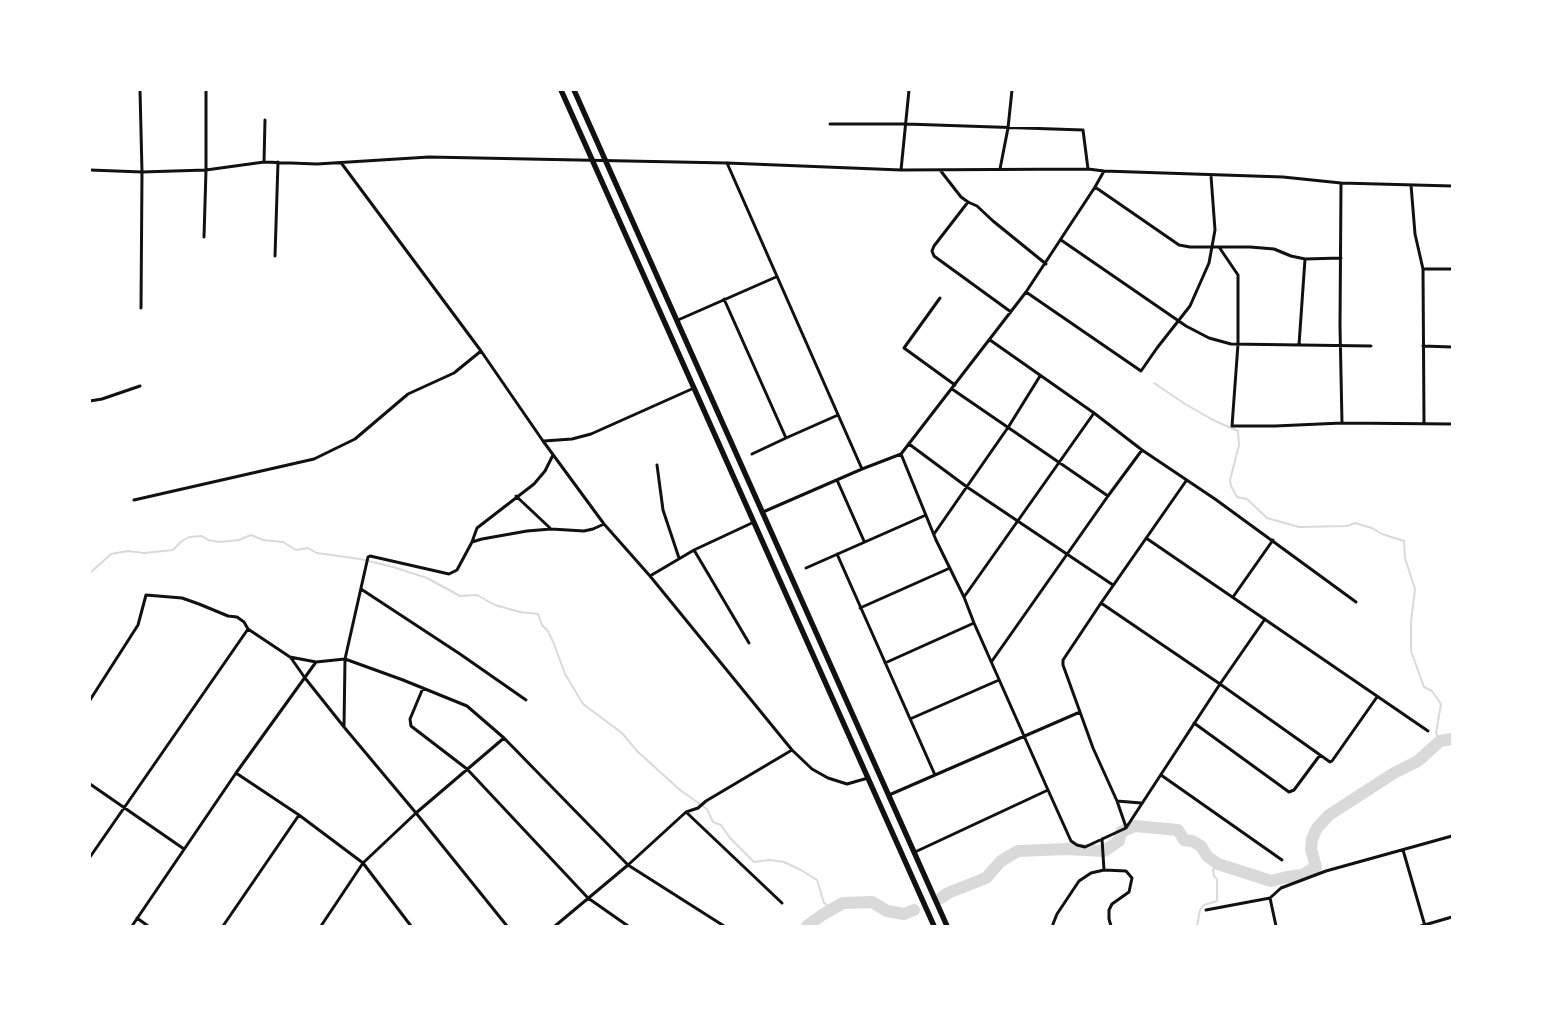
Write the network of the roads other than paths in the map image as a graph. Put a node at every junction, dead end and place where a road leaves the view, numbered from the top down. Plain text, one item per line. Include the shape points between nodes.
1 (140, 90) edge
2 (206, 90) edge
3 (561, 90) edge
4 (574, 90) edge
5 (909, 90) edge
6 (1012, 90) edge
7 (265, 120) dead end
8 (830, 124) dead end
9 (906, 124) junction
10 (1008, 128) junction
11 (592, 161) junction
12 (606, 161) junction
13 (264, 162) junction
14 (278, 162) junction
15 (728, 163) junction
16 (342, 164) junction
17 (1000, 169) junction
18 (1088, 169) junction
19 (90, 170) edge
20 (206, 170) junction
21 (901, 170) junction
22 (940, 170) junction
23 (1104, 171) junction
24 (142, 172) junction
25 (1211, 176) junction
26 (1341, 183) junction
27 (1411, 185) junction
28 (1452, 186) edge
29 (1095, 187) junction
30 (968, 202) junction
31 (204, 237) dead end
32 (1061, 240) junction
33 (1219, 247) junction
34 (1212, 248) junction
35 (275, 256) dead end
36 (1341, 258) junction
37 (1305, 259) junction
38 (1046, 264) junction
39 (1423, 269) junction
40 (1452, 269) edge
41 (776, 277) junction
42 (1026, 292) junction
43 (940, 298) dead end
44 (724, 299) junction
45 (141, 308) dead end
46 (1011, 312) junction
47 (677, 321) junction
48 (1179, 321) junction
49 (990, 340) junction
50 (1238, 344) junction
51 (1299, 345) junction
52 (1341, 345) junction
53 (1371, 346) dead end
54 (1423, 346) junction
55 (1452, 347) edge
56 (481, 350) junction
57 (1040, 376) junction
58 (955, 385) junction
59 (140, 386) dead end
60 (694, 388) junction
61 (952, 389) junction
62 (90, 401) edge
63 (1094, 413) junction
64 (838, 415) junction
65 (1342, 423) junction
66 (1424, 423) junction
67 (1452, 424) edge
68 (1009, 426) junction
69 (786, 438) junction
70 (543, 441) junction
71 (909, 444) junction
72 (1142, 450) junction
73 (752, 454) dead end
74 (901, 454) junction
75 (553, 455) junction
76 (1059, 463) junction
77 (657, 465) dead end
78 (862, 469) junction
79 (837, 480) junction
80 (1186, 481) junction
81 (967, 487) junction
82 (516, 496) junction
83 (1108, 496) junction
84 (134, 500) dead end
85 (763, 512) junction
86 (926, 515) junction
87 (1018, 520) junction
88 (754, 522) junction
89 (604, 524) junction
90 (551, 528) junction
91 (934, 534) junction
92 (1146, 538) junction
93 (1272, 540) junction
94 (864, 541) junction
95 (472, 542) junction
96 (694, 550) junction
97 (1067, 553) junction
98 (837, 554) junction
99 (679, 558) junction
100 (806, 568) dead end
101 (950, 568) junction
102 (650, 576) junction
103 (1113, 585) junction
104 (361, 589) junction
105 (964, 597) junction
106 (1233, 597) junction
107 (1356, 602) dead end
108 (1101, 603) junction
109 (860, 608) junction
110 (1265, 619) junction
111 (974, 624) junction
112 (248, 629) junction
113 (749, 643) dead end
114 (290, 657) junction
115 (345, 659) junction
116 (316, 662) junction
117 (992, 662) junction
118 (885, 663) junction
119 (305, 678) junction
120 (999, 680) junction
121 (1220, 684) junction
122 (423, 688) junction
123 (1377, 697) junction
124 (90, 700) edge
125 (526, 700) dead end
126 (1080, 712) junction
127 (910, 719) junction
128 (1194, 723) junction
129 (344, 727) junction
130 (1428, 731) dead end
131 (1024, 736) junction
132 (504, 738) junction
133 (792, 750) junction
134 (1320, 755) junction
135 (467, 769) junction
136 (236, 773) junction
137 (935, 775) junction
138 (1160, 775) junction
139 (868, 778) junction
140 (90, 784) edge
141 (1048, 790) junction
142 (888, 795) junction
143 (1117, 801) junction
144 (1141, 803) junction
145 (124, 807) junction
146 (416, 812) junction
147 (686, 812) junction
148 (299, 815) junction
149 (1126, 828) junction
150 (1452, 836) edge
151 (1102, 839) junction
152 (184, 849) junction
153 (1403, 850) junction
154 (914, 853) junction
155 (90, 856) edge
156 (1282, 860) dead end
157 (363, 864) junction
158 (628, 865) junction
159 (1104, 870) junction
160 (588, 898) junction
161 (1270, 898) junction
162 (782, 903) dead end
163 (1206, 910) dead end
164 (1452, 917) edge
165 (137, 918) junction
166 (132, 926) edge
167 (148, 926) edge
168 (223, 926) edge
169 (321, 926) edge
170 (411, 926) edge
171 (507, 926) edge
172 (555, 926) edge
173 (628, 926) edge
174 (724, 926) edge
175 (934, 926) edge
176 (947, 926) edge
177 (1053, 926) edge
178 (1111, 926) edge
179 (1276, 926) edge
180 (1423, 926) edge

1 - 24 street
2 - 20 street
3 - 11 highway
4 - 12 highway
5 - 9 street
6 - 10 street
7 - 13 street
8 - 9 street
9 - 10 street
9 - 21 street
10 - 17 street
10 - 18 street via 1083,130
11 - 12 street
11 - 16 street via 429,157
11 - 60 highway
12 - 15 street
12 - 47 highway
13 - 14 street
13 - 20 street
14 - 16 street
14 - 35 street
15 - 21 street
15 - 41 street
16 - 56 street
17 - 18 street
17 - 22 street
18 - 23 street
19 - 24 street
20 - 24 street
20 - 31 street
21 - 22 street
22 - 30 street
23 - 25 street
23 - 29 street
24 - 45 street
25 - 26 street via 1283,177
25 - 34 street via 1215,230
26 - 27 street
26 - 36 street
27 - 28 street
27 - 39 street via 1415,234
29 - 32 street
29 - 34 street via 1179,245
30 - 38 street
30 - 46 street via 932,251 934,256
32 - 38 street
32 - 48 street
33 - 34 street
33 - 37 street via 1274,249
33 - 50 street via 1238,276
34 - 48 street via 1190,306
36 - 37 street
36 - 52 street
37 - 51 street
38 - 42 street
39 - 40 street
39 - 54 street
41 - 44 street
41 - 64 street
42 - 46 street
42 - 48 street via 1141,371
43 - 58 street via 904,348
44 - 47 street
44 - 69 street
46 - 49 street
47 - 85 highway
48 - 50 street via 1209,338
49 - 57 street
49 - 58 street
50 - 51 street
50 - 65 street via 1232,426
51 - 52 street
52 - 53 street
52 - 65 street
54 - 55 street
54 - 66 street
56 - 70 street
56 - 84 street via 454,373 408,394 355,439 314,459
57 - 63 street
57 - 68 street
58 - 61 street
59 - 62 street
60 - 70 street via 591,434
60 - 88 highway
61 - 68 street
61 - 71 street
63 - 72 street
63 - 76 street
64 - 69 street
64 - 78 street
65 - 66 street
66 - 67 street
68 - 76 street
68 - 81 street
69 - 73 street
70 - 75 street
71 - 74 street
71 - 81 street
72 - 80 street
72 - 83 street
74 - 78 street
74 - 86 street
75 - 82 street via 534,484
75 - 89 street
76 - 83 street
76 - 87 street
77 - 99 street via 664,510
78 - 79 street
79 - 85 street
79 - 94 street
80 - 92 street
80 - 93 street
81 - 87 street
81 - 91 street
82 - 90 street
82 - 95 street via 477,528
83 - 97 street
85 - 142 highway
86 - 91 street
86 - 94 street
87 - 97 street
87 - 105 street
88 - 96 street
88 - 139 highway
89 - 90 street via 584,531
89 - 102 street
90 - 95 street
91 - 101 street
92 - 103 street
92 - 106 street
93 - 106 street
93 - 107 street
94 - 98 street
95 - 104 street via 457,570 449,574 370,556
96 - 99 street
96 - 113 street
97 - 103 street
97 - 117 street
98 - 100 street
98 - 109 street
99 - 102 street
101 - 105 street
101 - 109 street
102 - 133 street
103 - 108 street
104 - 115 street
104 - 125 street
105 - 111 street
106 - 110 street
108 - 121 street
108 - 126 street via 1063,660
109 - 118 street
110 - 121 street
110 - 123 street
111 - 117 street
111 - 118 street
112 - 114 street
112 - 124 street via 238,617 182,598 146,595 138,625
112 - 145 street
114 - 116 street
114 - 119 street
115 - 116 street
115 - 122 street
115 - 129 street
116 - 119 street
117 - 120 street
118 - 127 street
119 - 129 street
119 - 136 street
120 - 127 street
120 - 131 street
121 - 128 street
121 - 134 street
122 - 132 street via 467,706
122 - 135 street via 410,719 411,726
123 - 130 street
123 - 134 street via 1332,761
126 - 131 street
126 - 143 street
127 - 137 street
128 - 134 street via 1289,792 1294,790
128 - 138 street
129 - 146 street
131 - 137 street
131 - 141 street
132 - 135 street
132 - 158 street
133 - 139 street via 812,769 828,778 848,784
133 - 147 street via 698,808
135 - 146 street
135 - 160 street
136 - 148 street
136 - 152 street
137 - 142 street
138 - 144 street
138 - 156 street
139 - 175 highway
140 - 145 street
141 - 151 street via 1072,841 1085,847
141 - 154 street
142 - 154 highway
143 - 144 street
143 - 149 street
144 - 149 street
145 - 152 street
145 - 155 street
146 - 157 street
146 - 171 street
147 - 158 street
147 - 162 street
148 - 157 street
148 - 168 street
149 - 151 street
150 - 153 street
151 - 159 street
152 - 165 street
153 - 161 street via 1326,871 1281,888
153 - 180 street
154 - 176 highway
157 - 169 street
157 - 170 street
158 - 160 street
158 - 174 street
159 - 177 street via 1079,881 1057,914
159 - 178 street via 1126,871 1132,878 1129,892 1109,910
160 - 172 street
160 - 173 street
161 - 163 street
161 - 179 street
164 - 180 street
165 - 166 street
165 - 167 street

